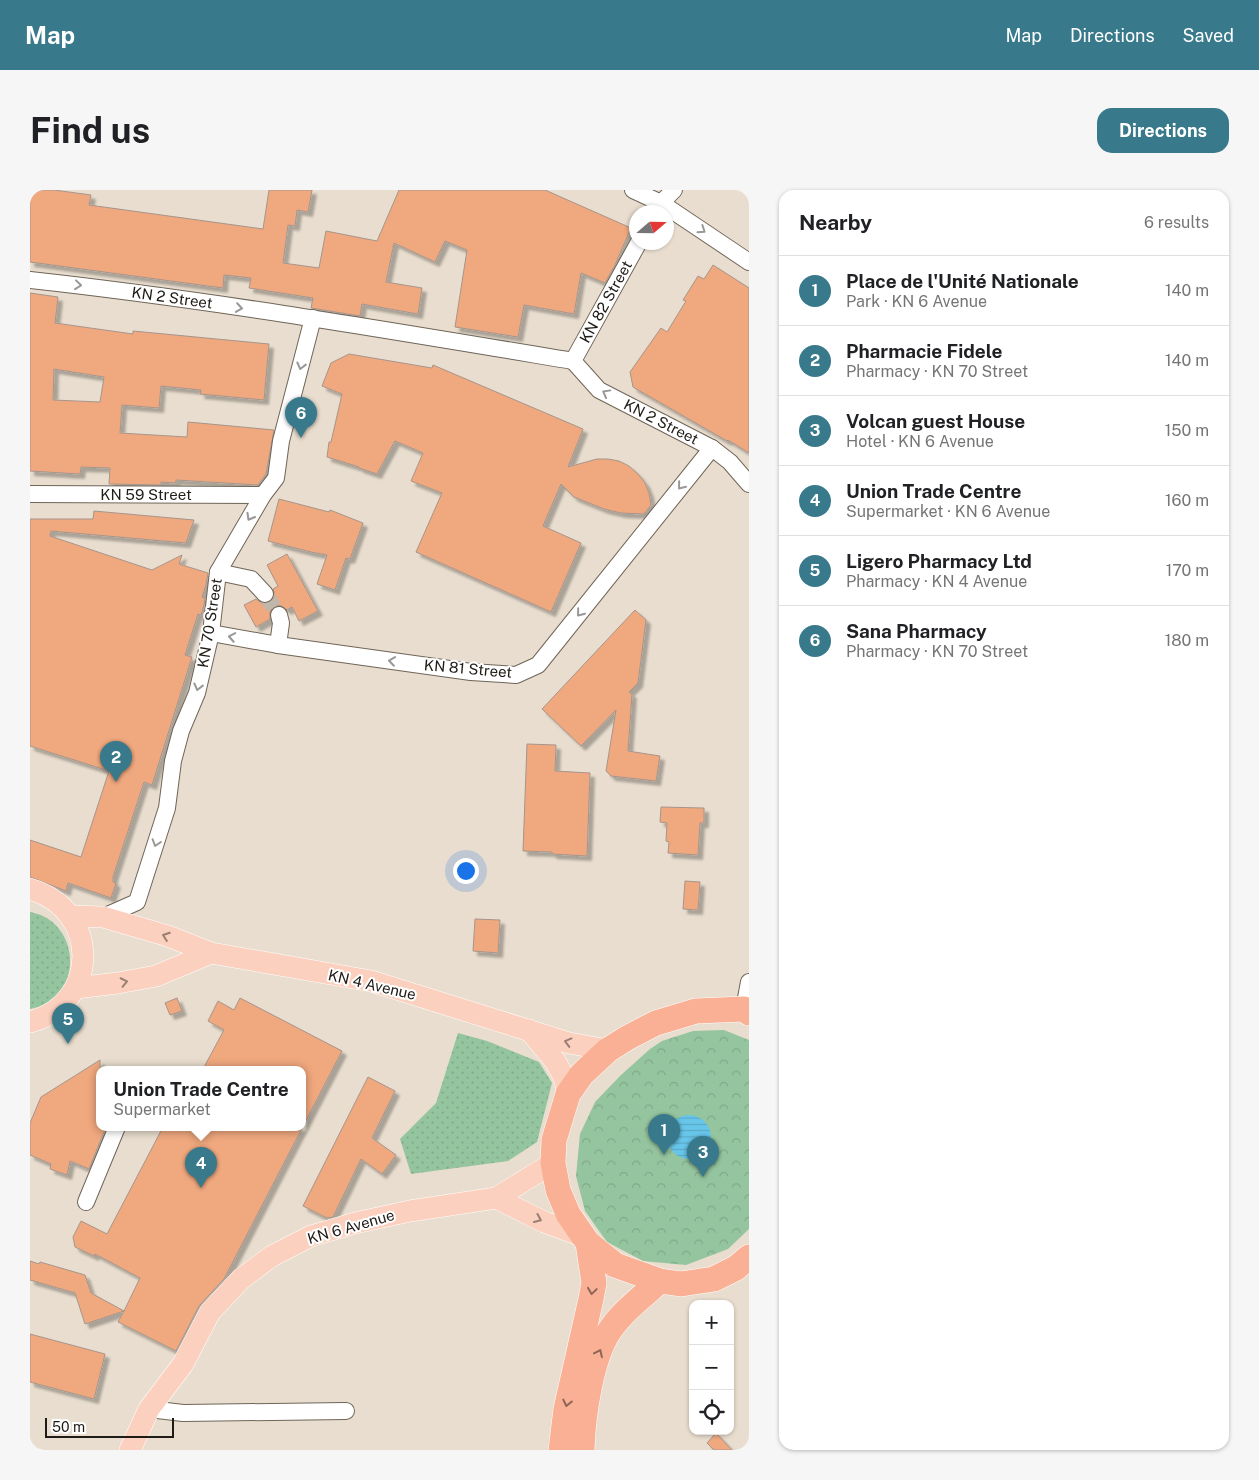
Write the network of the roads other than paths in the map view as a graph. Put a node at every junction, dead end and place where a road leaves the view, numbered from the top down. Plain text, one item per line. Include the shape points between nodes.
1 (633, 190) edge
2 (674, 190) edge
3 (654, 205) edge
4 (661, 205) edge
5 (674, 217) edge
6 (635, 250) edge
7 (749, 262) edge
8 (30, 280) edge
9 (313, 318) junction
10 (573, 361) junction
11 (712, 448) junction
12 (749, 484) edge
13 (30, 494) edge
14 (262, 495) junction
15 (218, 572) junction
16 (264, 594) tunnel mouth
17 (279, 614) tunnel mouth
18 (211, 633) junction
19 (278, 645) junction
20 (30, 889) edge
21 (71, 916) junction
22 (104, 916) junction
23 (211, 953) junction
24 (749, 982) edge
25 (76, 988) junction
26 (746, 1011) edge
27 (30, 1022) edge
28 (528, 1030) junction
29 (608, 1050) junction
30 (568, 1094) junction
31 (115, 1131) edge
32 (553, 1164) junction
33 (496, 1198) junction
34 (86, 1202) dead end
35 (585, 1240) junction
36 (749, 1257) edge
37 (660, 1281) junction
38 (149, 1409) junction
39 (346, 1411) dead end
40 (130, 1450) edge
41 (561, 1450) edge
42 (582, 1450) edge

1 - 3 street
2 - 4 street
5 -> 7 street
6 - 10 street, KN 82 Street
8 -> 9 street, KN 2 Street
9 - 10 street, KN 2 Street
9 -> 14 street, KN 70 Street via 281,441 276,478
11 -> 10 street, KN 2 Street via 599,390
11 - 12 street, KN 2 Street via 730,462
11 -> 19 street, KN 81 Street via 538,665 516,675 471,672
13 - 14 street, KN 59 Street
14 -> 15 street, KN 70 Street
15 - 16 street via 251,579
15 - 18 street, KN 70 Street
17 - 19 street
19 -> 18 street, KN 81 Street
18 -> 22 street, KN 70 Street via 197,693 175,754 167,808 137,902
20 - 21 main road via 58,902
21 - 22 main road, KN 4 Avenue
21 - 25 main road via 80,933 84,951
23 -> 22 main road, KN 4 Avenue
25 -> 23 main road via 156,976
23 - 28 main road, KN 4 Avenue via 371,981
24 - 26 street
25 - 27 main road via 64,1004 49,1015
26 - 29 highway via 696,1011 656,1023
29 -> 28 main road, KN 4 Avenue via 569,1043
28 - 30 main road via 555,1061 564,1077
29 - 30 highway via 582,1074
30 - 32 highway via 554,1140
31 - 34 street
32 - 33 main road, KN 6 Avenue
32 - 35 highway via 558,1190 568,1214
33 -> 35 main road
33 - 38 main road, KN 6 Avenue via 355,1223 311,1236 272,1256 241,1280 210,1312 183,1364
35 - 37 highway via 615,1265
35 -> 41 highway via 594,1283 566,1409
36 - 37 highway via 714,1279 681,1284
42 -> 37 highway via 595,1362 609,1331
38 - 39 street via 183,1413
38 - 40 main road, KN 6 Avenue

